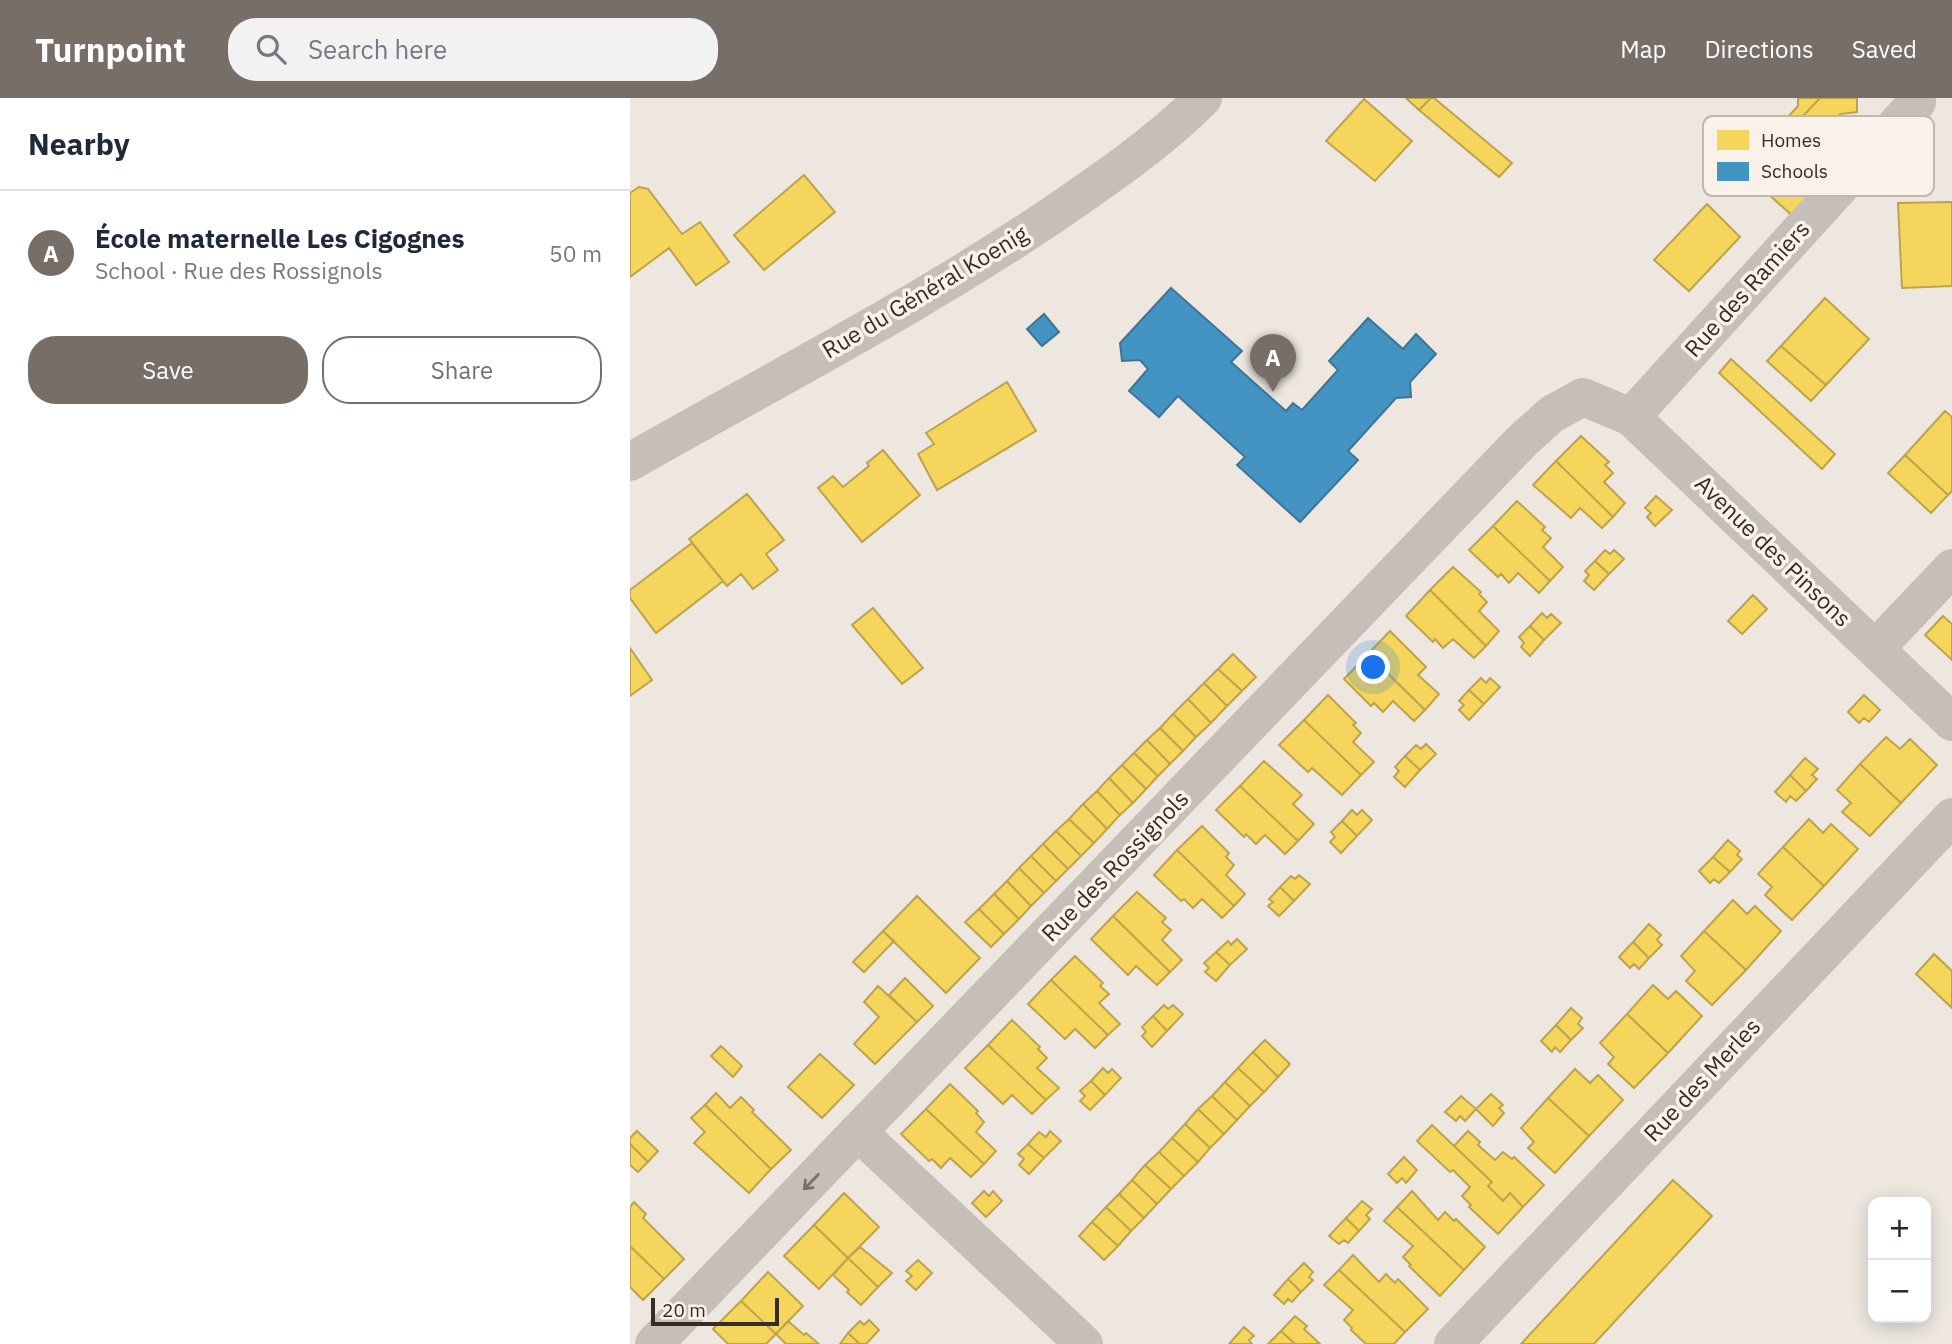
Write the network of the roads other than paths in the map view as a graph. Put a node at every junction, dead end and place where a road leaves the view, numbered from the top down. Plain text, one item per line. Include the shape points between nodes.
1 (1203, 98) edge
2 (1917, 98) edge
3 (1904, 116) edge
4 (1832, 196) edge
5 (1583, 397) joint
6 (1631, 417) junction
7 (630, 461) edge
8 (1952, 568) edge
9 (1875, 649) junction
10 (1952, 722) edge
11 (1952, 817) edge
12 (859, 1133) junction
13 (654, 1344) edge
14 (1084, 1344) edge
15 (1453, 1344) edge

1 - 7 street, Rue du Général Koenig via 1176,126 975,267
2 - 3 street, Rue des Ramiers
4 - 6 street, Rue des Ramiers
5 - 6 street, Avenue des Pinsons
5 - 12 street, Rue des Rossignols via 1552,414 1522,441
6 - 9 street, Avenue des Pinsons
8 - 9 street
9 - 10 street, Avenue des Pinsons
11 - 15 street, Rue des Merles
12 -> 13 street, Rue des Rossignols
12 - 14 street

